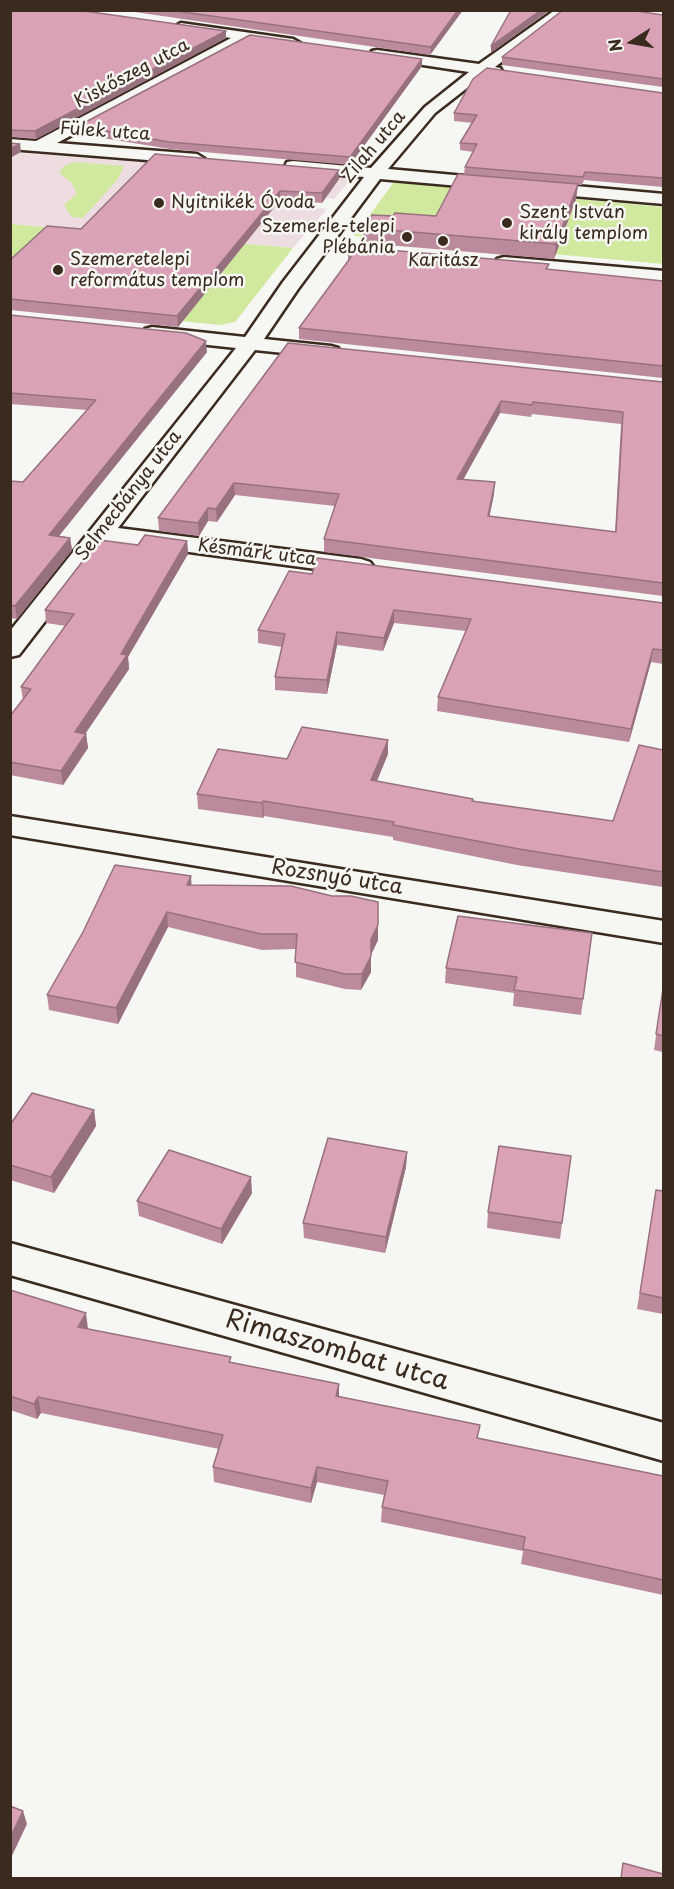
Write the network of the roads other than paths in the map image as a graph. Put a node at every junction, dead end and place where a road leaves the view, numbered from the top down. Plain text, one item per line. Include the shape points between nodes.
1 (564, 10) edge
2 (164, 24) edge
3 (246, 36) junction
4 (305, 44) edge
5 (364, 52) edge
6 (482, 69) junction
7 (505, 72) edge
8 (10, 144) edge
9 (38, 147) junction
10 (213, 160) edge
11 (271, 165) edge
12 (376, 173) junction
13 (663, 199) edge
14 (320, 247) junction
15 (344, 249) dead end
16 (485, 261) edge
17 (663, 277) edge
18 (134, 331) edge
19 (248, 343) junction
20 (355, 354) edge
21 (100, 533) junction
22 (382, 570) edge
23 (10, 649) edge
24 (10, 825) edge
25 (663, 932) edge
26 (10, 1259) edge
27 (663, 1442) edge

1 - 6 street, Zilah utca
2 - 3 street
3 - 4 street
3 - 9 street, Kiskőszeg utca
5 - 6 street
6 - 7 street
6 - 12 street, Zilah utca via 430,110
8 - 9 street, Fülek utca
9 - 10 street, Fülek utca
11 - 12 street
12 - 13 street
12 - 14 street, Zilah utca
14 - 15 street
14 - 19 street, Zilah utca
16 - 17 street
18 - 19 street
19 - 20 street
19 - 21 street, Selmecbánya utca
21 - 22 street, Késmárk utca
21 - 23 street, Selmecbánya utca
24 - 25 street, Rozsnyó utca
26 - 27 street, Rimaszombat utca

